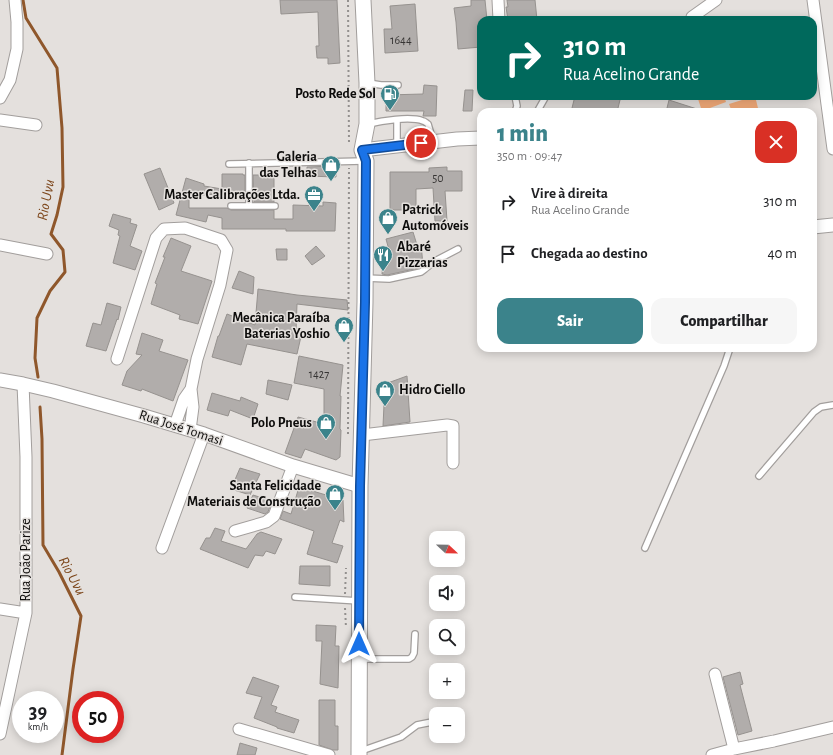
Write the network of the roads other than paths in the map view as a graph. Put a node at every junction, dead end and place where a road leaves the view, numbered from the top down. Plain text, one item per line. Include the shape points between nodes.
1 (15, 0) edge
2 (362, 0) edge
3 (498, 0) edge
4 (716, 0) edge
5 (813, 0) edge
6 (500, 16) edge
7 (693, 16) edge
8 (815, 16) edge
9 (817, 30) edge
10 (367, 83) junction
11 (398, 85) dead end
12 (0, 98) edge
13 (0, 120) edge
14 (397, 120) junction
15 (367, 124) junction
16 (36, 125) dead end
17 (477, 138) edge
18 (434, 141) junction
19 (397, 146) junction
20 (833, 149) edge
21 (364, 156) junction
22 (248, 163) junction
23 (229, 164) dead end
24 (231, 206) dead end
25 (249, 206) junction
26 (275, 206) dead end
27 (833, 225) edge
28 (817, 227) edge
29 (0, 246) edge
30 (458, 249) dead end
31 (47, 254) dead end
32 (365, 278) junction
33 (729, 352) edge
34 (117, 360) dead end
35 (0, 380) edge
36 (23, 384) junction
37 (191, 389) junction
38 (833, 405) edge
39 (175, 425) junction
40 (190, 430) junction
41 (204, 434) junction
42 (355, 435) junction
43 (453, 463) dead end
44 (293, 466) junction
45 (759, 476) dead end
46 (360, 486) junction
47 (235, 531) dead end
48 (162, 548) dead end
49 (645, 548) dead end
50 (295, 597) dead end
51 (359, 601) junction
52 (0, 608) edge
53 (26, 613) junction
54 (415, 634) dead end
55 (359, 659) junction
56 (714, 674) dead end
57 (429, 723) edge
58 (833, 727) edge
59 (1, 729) edge
60 (239, 729) dead end
61 (734, 749) junction
62 (359, 754) edge
63 (329, 755) edge
64 (712, 755) edge

1 - 12 street via 17,49 10,80
2 - 10 main road
3 - 6 street
4 - 7 street
5 - 8 street
9 - 20 street
10 - 11 lane
10 - 15 main road
13 - 16 street
14 - 15 lane
14 - 18 lane via 422,120 428,124
14 - 19 lane
15 - 21 main road
17 - 18 street
18 - 19 street
19 - 21 street
21 - 22 lane via 350,161
21 - 32 main road
22 - 23 lane
22 - 25 lane
24 - 25 lane
25 - 26 lane
27 - 28 street
29 - 31 street
30 - 32 lane via 435,261 423,271 389,279
32 - 42 main road
33 - 49 lane
34 - 37 street via 156,238 164,229 185,228 221,240 228,250
35 - 36 street, Rua José Tomasi
36 - 39 street, Rua José Tomasi
36 - 53 street, Rua João Parize via 26,457
37 - 39 street via 184,399
37 - 40 street via 193,407
38 - 45 lane via 821,407 814,412
39 - 40 street, Rua José Tomasi
40 - 41 street, Rua José Tomasi
41 - 44 street, Rua José Tomasi
41 - 48 street
42 - 43 street via 453,426
42 - 46 main road
44 - 46 street, Rua José Tomasi
44 - 47 street via 274,516 266,522
46 - 51 main road
50 - 51 lane
51 - 55 main road
52 - 53 street
53 - 59 street, Rua João Parize
54 - 55 lane via 414,653 409,659
55 - 62 main road
56 - 61 street
57 - 62 lane via 416,725 401,737
58 - 61 street
60 - 63 street
61 - 64 street

